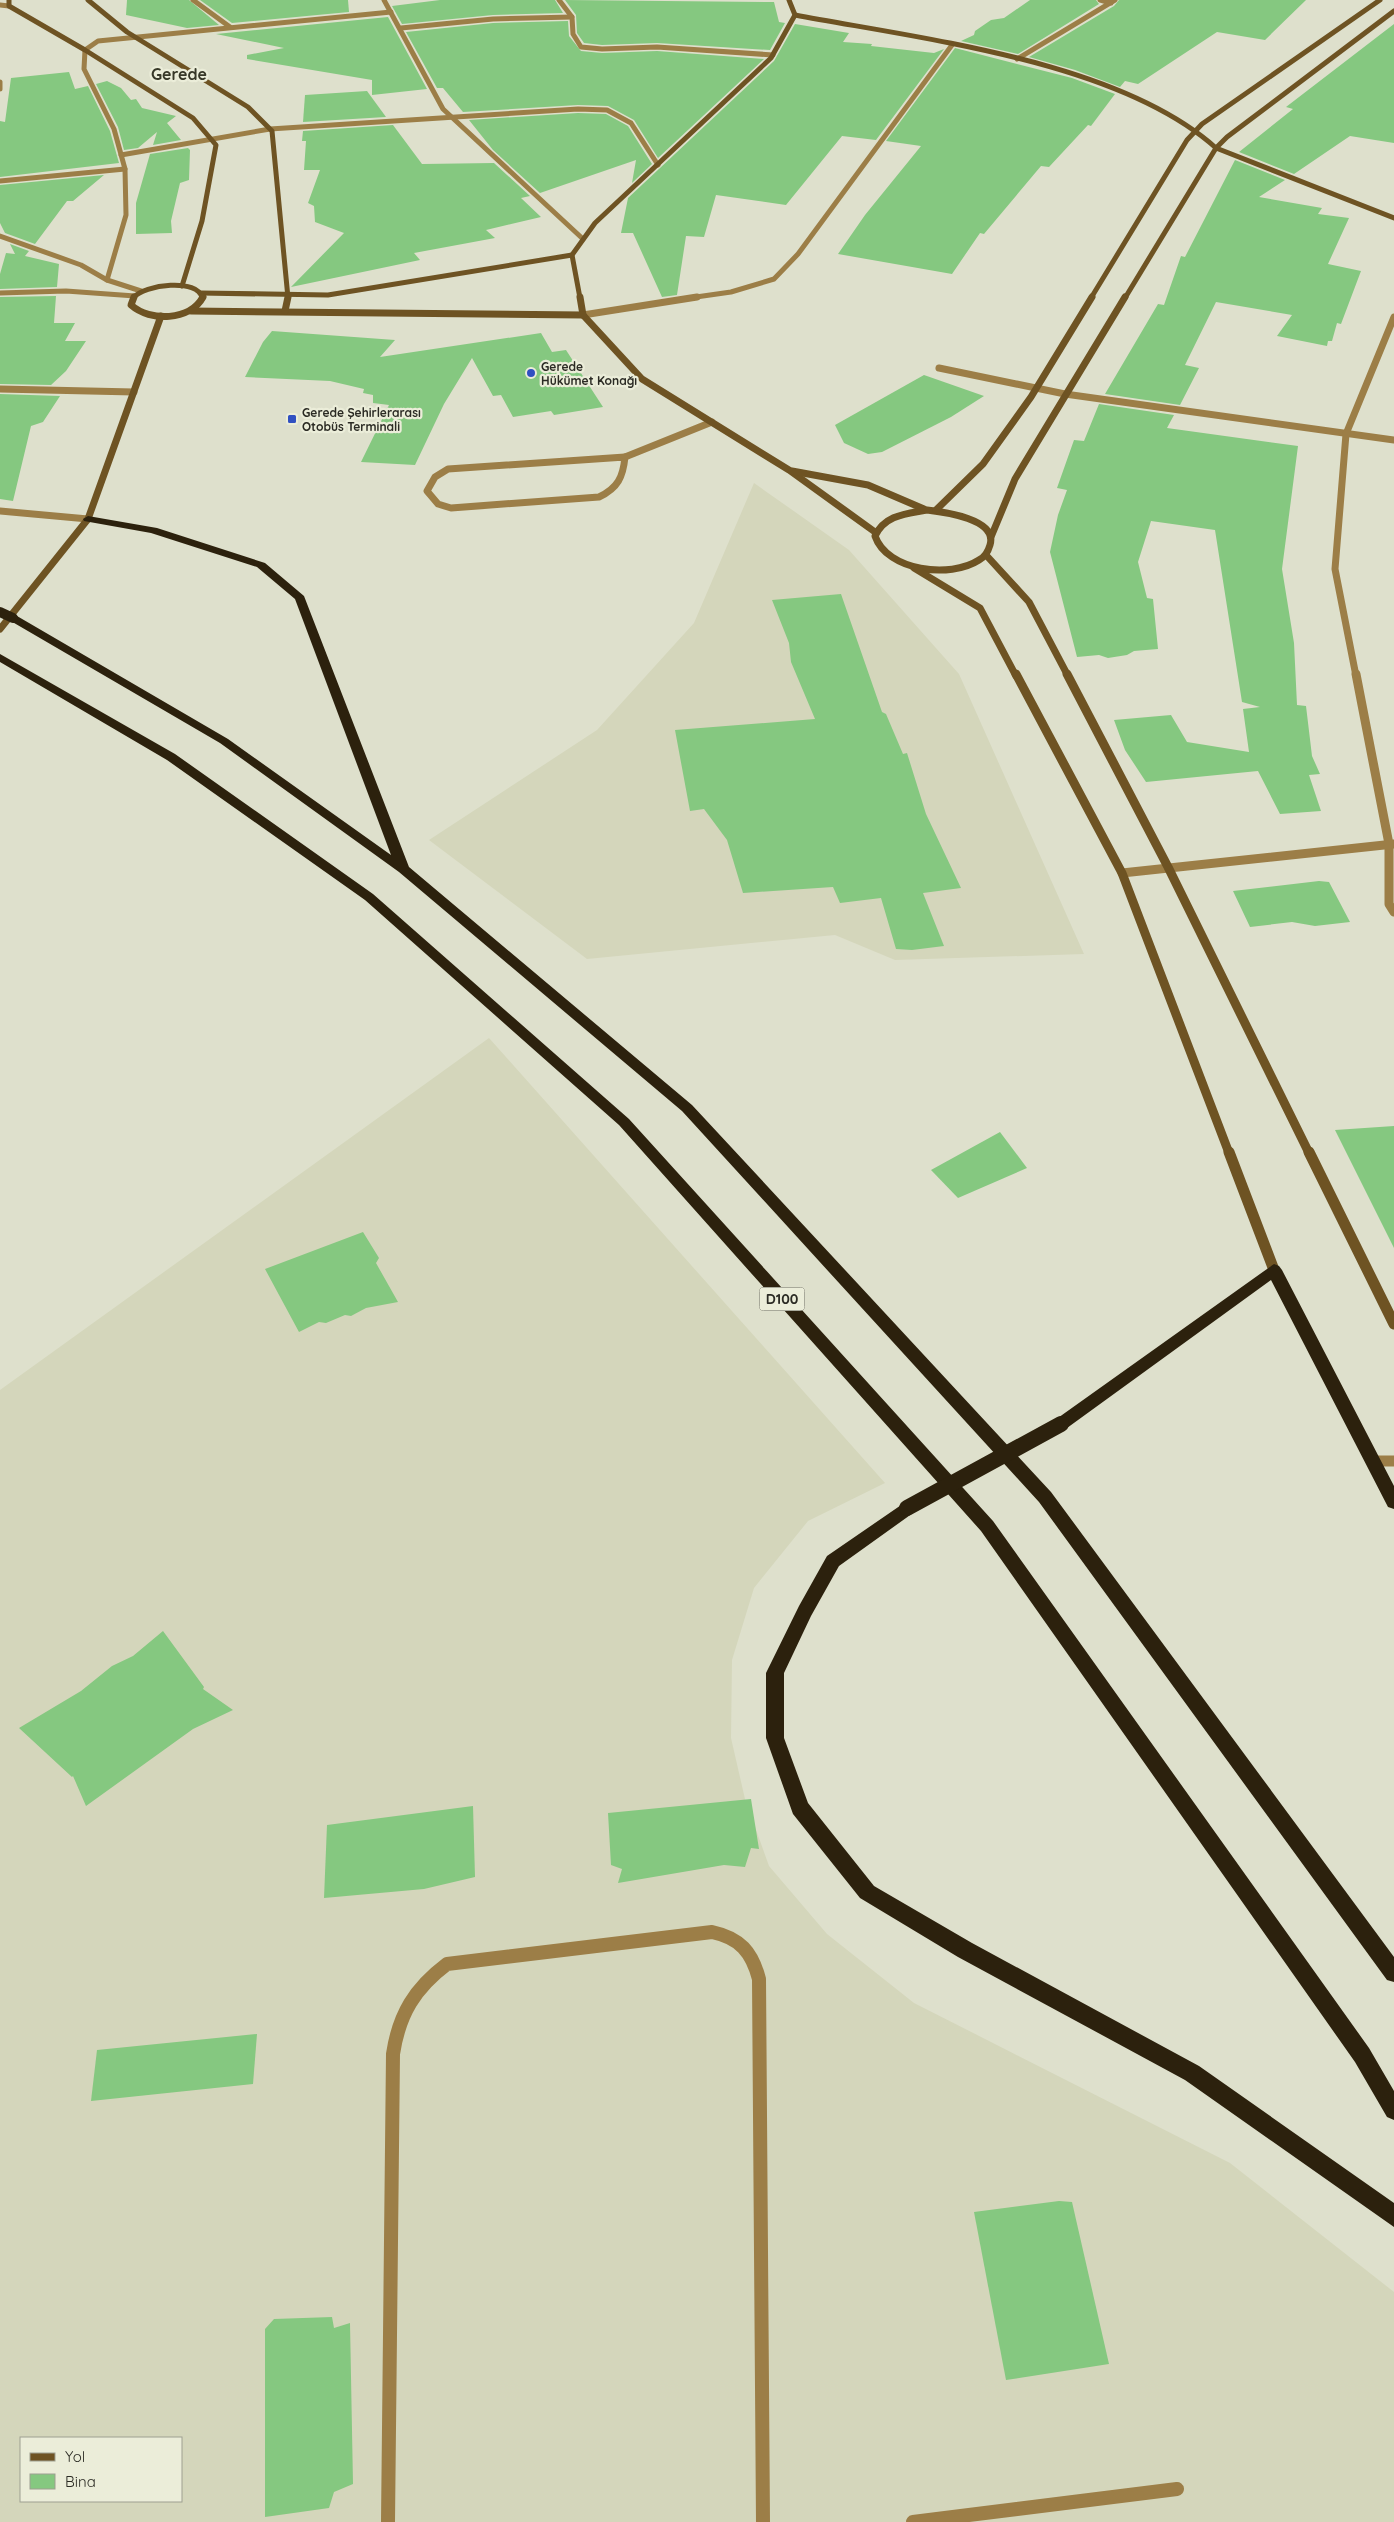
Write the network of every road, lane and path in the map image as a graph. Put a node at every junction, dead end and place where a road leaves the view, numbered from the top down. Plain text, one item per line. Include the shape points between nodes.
1 (88, 0) edge
2 (193, 0) edge
3 (384, 0) edge
4 (560, 0) edge
5 (789, 0) edge
6 (1100, 0) edge
7 (1380, 0) edge
8 (1113, 1) edge
9 (9, 3) edge
10 (0, 5) edge
11 (1394, 11) edge
12 (392, 12) junction
13 (795, 15) junction
14 (572, 17) junction
15 (230, 27) junction
16 (401, 28) junction
17 (135, 37) junction
18 (952, 45) junction
19 (85, 50) junction
20 (773, 55) junction
21 (1017, 60) junction
22 (0, 82) edge
23 (0, 89) edge
24 (451, 117) junction
25 (270, 129) junction
26 (1196, 130) junction
27 (210, 138) junction
28 (1216, 148) junction
29 (122, 155) junction
30 (658, 165) junction
31 (125, 169) junction
32 (0, 180) edge
33 (1394, 218) edge
34 (0, 236) edge
35 (583, 239) junction
36 (572, 255) junction
37 (107, 280) junction
38 (182, 286) junction
39 (141, 292) junction
40 (0, 293) edge
41 (200, 293) junction
42 (289, 293) junction
43 (134, 296) junction
44 (191, 310) junction
45 (285, 311) junction
46 (582, 315) junction
47 (162, 316) junction
48 (1394, 317) edge
49 (939, 368) dead end
50 (0, 389) edge
51 (1036, 389) junction
52 (134, 392) junction
53 (1065, 394) junction
54 (712, 422) junction
55 (1346, 434) junction
56 (1394, 440) edge
57 (625, 457) junction
58 (789, 470) junction
59 (926, 510) junction
60 (936, 510) junction
61 (0, 511) edge
62 (88, 520) junction
63 (875, 532) junction
64 (991, 537) junction
65 (986, 555) junction
66 (914, 568) junction
67 (7, 615) edge
68 (0, 629) edge
69 (0, 657) edge
70 (1391, 844) edge
71 (1168, 867) junction
72 (403, 870) junction
73 (1122, 873) junction
74 (1394, 912) edge
75 (1274, 1270) junction
76 (1394, 1324) edge
77 (1394, 1461) edge
78 (1373, 1462) junction
79 (1394, 1502) edge
80 (1394, 1973) edge
81 (1394, 2110) edge
82 (1394, 2216) edge
83 (1177, 2489) dead end
84 (388, 2522) edge
85 (763, 2522) edge
86 (913, 2522) edge

1 - 17 street
2 - 15 street
3 - 12 street
4 - 14 street
5 - 13 street
6 - 8 street
7 - 26 street
8 - 21 street
9 - 10 street
9 - 19 street
11 - 28 street
12 - 15 street
12 - 16 street
13 - 18 street
13 - 20 street
14 - 16 street via 492,18
14 - 20 street via 573,34 581,47 657,47
15 - 17 street
16 - 24 street via 443,109
17 - 19 street via 98,41
17 - 25 street via 248,107
18 - 21 street
18 - 46 street via 798,254 774,279 731,292
19 - 27 street via 193,118
19 - 29 street via 84,69 114,129
20 - 30 street
21 - 26 street via 1069,72 1151,104
22 - 23 street
24 - 25 street
24 - 30 street via 607,110 631,123
24 - 35 street
25 - 27 street
25 - 42 street
26 - 28 street
26 - 51 street via 1183,146
27 - 29 street
27 - 38 street via 216,145 202,221
28 - 33 street
28 - 53 street
29 - 31 street
30 - 35 street via 595,223
31 - 32 street
31 - 37 street via 126,215
34 - 37 street via 81,266
35 - 36 street
36 - 42 street via 328,295
36 - 46 street
37 - 39 street
38 - 39 street via 160,286
38 - 41 street
39 - 43 street
40 - 43 street via 66,291
41 - 42 street
41 - 44 street via 202,302
42 - 45 street
43 - 47 street via 131,306 134,310 150,316
44 - 45 street
44 - 47 street
45 - 46 street
46 - 54 street via 642,378
47 - 52 street
48 - 55 street
49 - 51 street
50 - 52 street
51 - 53 street
51 - 60 street via 983,464
52 - 62 street
53 - 55 street
53 - 64 street via 1015,479
54 - 57 street
54 - 58 street
55 - 56 street
55 - 70 street via 1335,569
57 - 57 street via 448,469 440,471 428,491 438,504 451,508 599,497 612,492 623,478
58 - 59 street via 868,485
58 - 63 street
59 - 60 street
59 - 63 street via 892,516
60 - 64 street via 974,520
61 - 62 street
62 - 68 street
62 - 72 highway via 153,530 262,565 300,598
63 - 66 street via 878,550 899,564
64 - 65 street
65 - 66 street via 956,568
65 - 71 street via 1029,602
66 - 73 street via 980,608
67 - 72 highway via 224,741
69 - 81 highway, D100 via 171,756 369,897 624,1122 987,1526 1362,2054
70 - 71 street
70 - 74 street via 1389,904
71 - 73 street
71 - 76 street
72 - 80 highway via 687,1108 1045,1497
73 - 75 street
75 - 78 highway
75 - 82 highway, bridge via 1061,1424 906,1508 833,1561 775,1673 775,1738 800,1808 867,1892 965,1950 1192,2073
77 - 78 street
78 - 79 highway
83 - 86 street
84 - 85 street via 393,2054 395,2033 402,2013 423,1982 447,1964 712,1932 737,1940 746,1949 756,1963 758,1979

